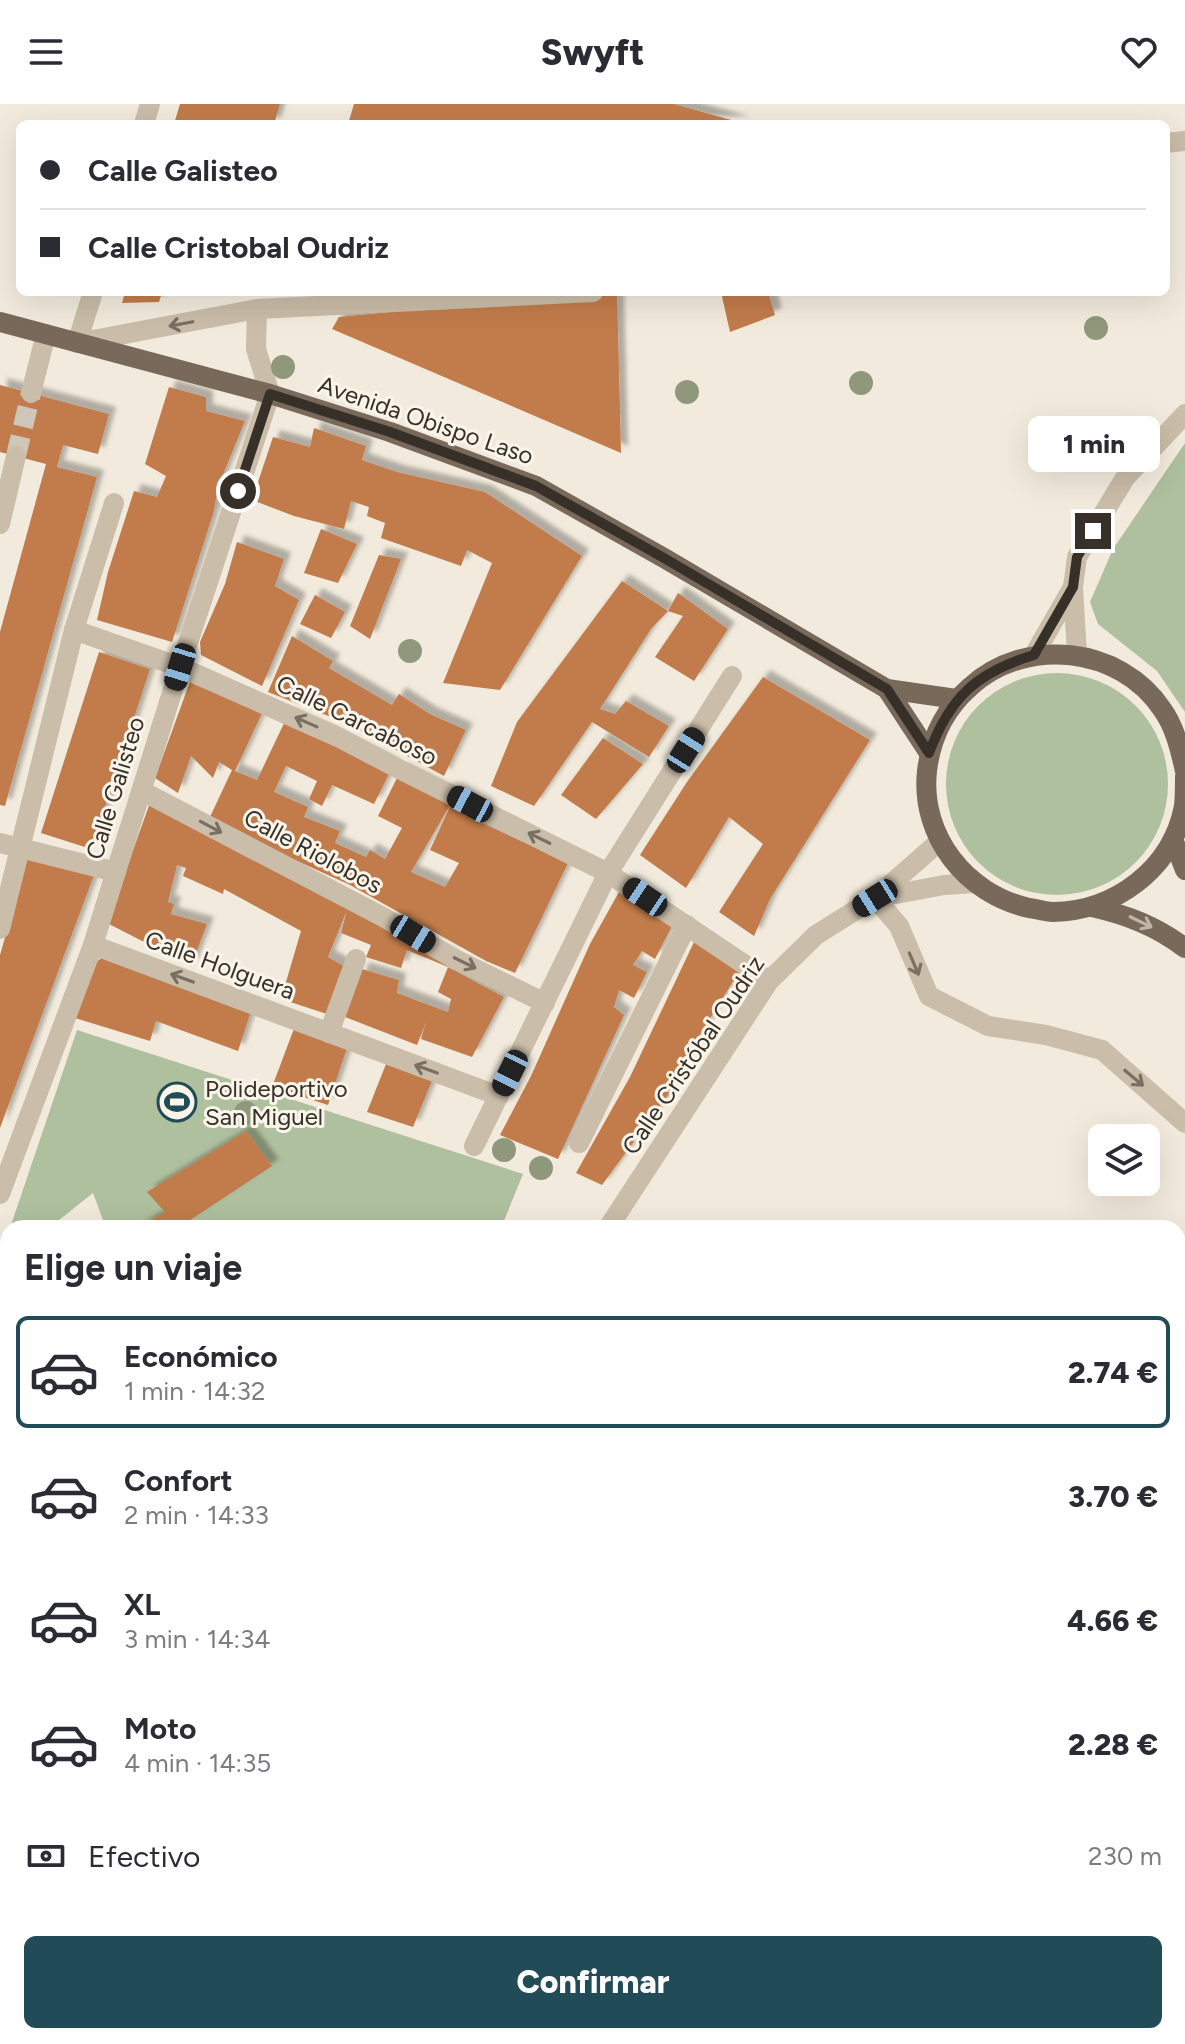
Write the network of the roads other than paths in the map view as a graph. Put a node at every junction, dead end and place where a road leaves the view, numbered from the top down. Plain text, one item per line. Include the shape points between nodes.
1 (92, 296) edge
2 (514, 296) edge
3 (257, 309) junction
4 (0, 322) edge
5 (46, 334) junction
6 (77, 343) junction
7 (31, 393) tunnel mouth
8 (270, 394) junction
9 (1185, 414) edge
10 (16, 456) tunnel mouth
11 (114, 503) dead end
12 (0, 524) edge
13 (1073, 587) junction
14 (74, 630) junction
15 (1034, 655) junction
16 (1077, 655) junction
17 (180, 667) junction
18 (732, 676) dead end
19 (887, 689) junction
20 (956, 699) junction
21 (929, 753) junction
22 (1185, 774) edge
23 (142, 791) junction
24 (1173, 839) junction
25 (940, 841) junction
26 (10, 845) edge
27 (1185, 870) edge
28 (116, 872) junction
29 (608, 873) junction
30 (974, 883) junction
31 (875, 898) junction
32 (1092, 907) junction
33 (687, 925) junction
34 (0, 929) edge
35 (93, 945) junction
36 (1185, 948) edge
37 (356, 959) dead end
38 (769, 981) junction
39 (545, 1003) junction
40 (329, 1033) junction
41 (499, 1096) junction
42 (1185, 1123) edge
43 (579, 1143) dead end
44 (474, 1146) dead end
45 (0, 1194) edge
46 (613, 1220) edge

1 - 6 street
2 - 3 street
3 -> 6 street
3 - 8 street via 256,349
4 - 5 main road, Avenida Obispo Laso
5 - 6 main road, Avenida Obispo Laso
5 - 7 street
6 - 8 main road, Avenida Obispo Laso
8 - 17 street, Calle Galisteo
8 - 19 main road, Avenida Obispo Laso via 536,486
9 - 13 street via 1125,478 1077,557
10 - 12 street
11 - 14 street
13 - 15 street
13 - 16 street
14 - 17 street, Calle Carcaboso
14 - 26 street
15 - 16 main road
15 - 20 main road via 1005,664
16 - 22 main road via 1120,671 1162,708 1178,739
17 - 23 street, Calle Galisteo
29 -> 17 street, Calle Carcaboso via 338,737
18 - 29 street
19 - 20 main road, Avenida Obispo Laso
19 - 21 main road, Avenida Obispo Laso
20 - 21 main road
21 - 25 main road via 929,813
22 - 24 main road via 1184,806
23 - 28 street, Calle Galisteo
23 -> 39 street, Calle Riolobos
24 - 27 main road
24 - 32 main road via 1153,869 1125,892
25 - 30 main road
25 - 31 street, Calle Cristóbal Oudriz
26 - 28 street
26 - 34 street
28 - 35 street, Calle Galisteo
29 - 33 street, Calle Carcaboso
29 - 39 street
30 - 31 street, Calle Cristóbal Oudriz
30 - 32 main road via 1010,904 1051,912
31 - 38 street, Calle Cristóbal Oudriz via 816,935
31 -> 42 street via 899,926 929,996 988,1026 1102,1050
32 -> 36 main road via 1127,915
33 - 38 street, Calle Carcaboso
33 - 43 street
40 -> 35 street, Calle Holguera
35 - 45 street, Calle Galisteo
37 - 40 street
38 - 46 street, Calle Cristóbal Oudriz
39 - 41 street
41 -> 40 street, Calle Holguera
41 - 44 street

